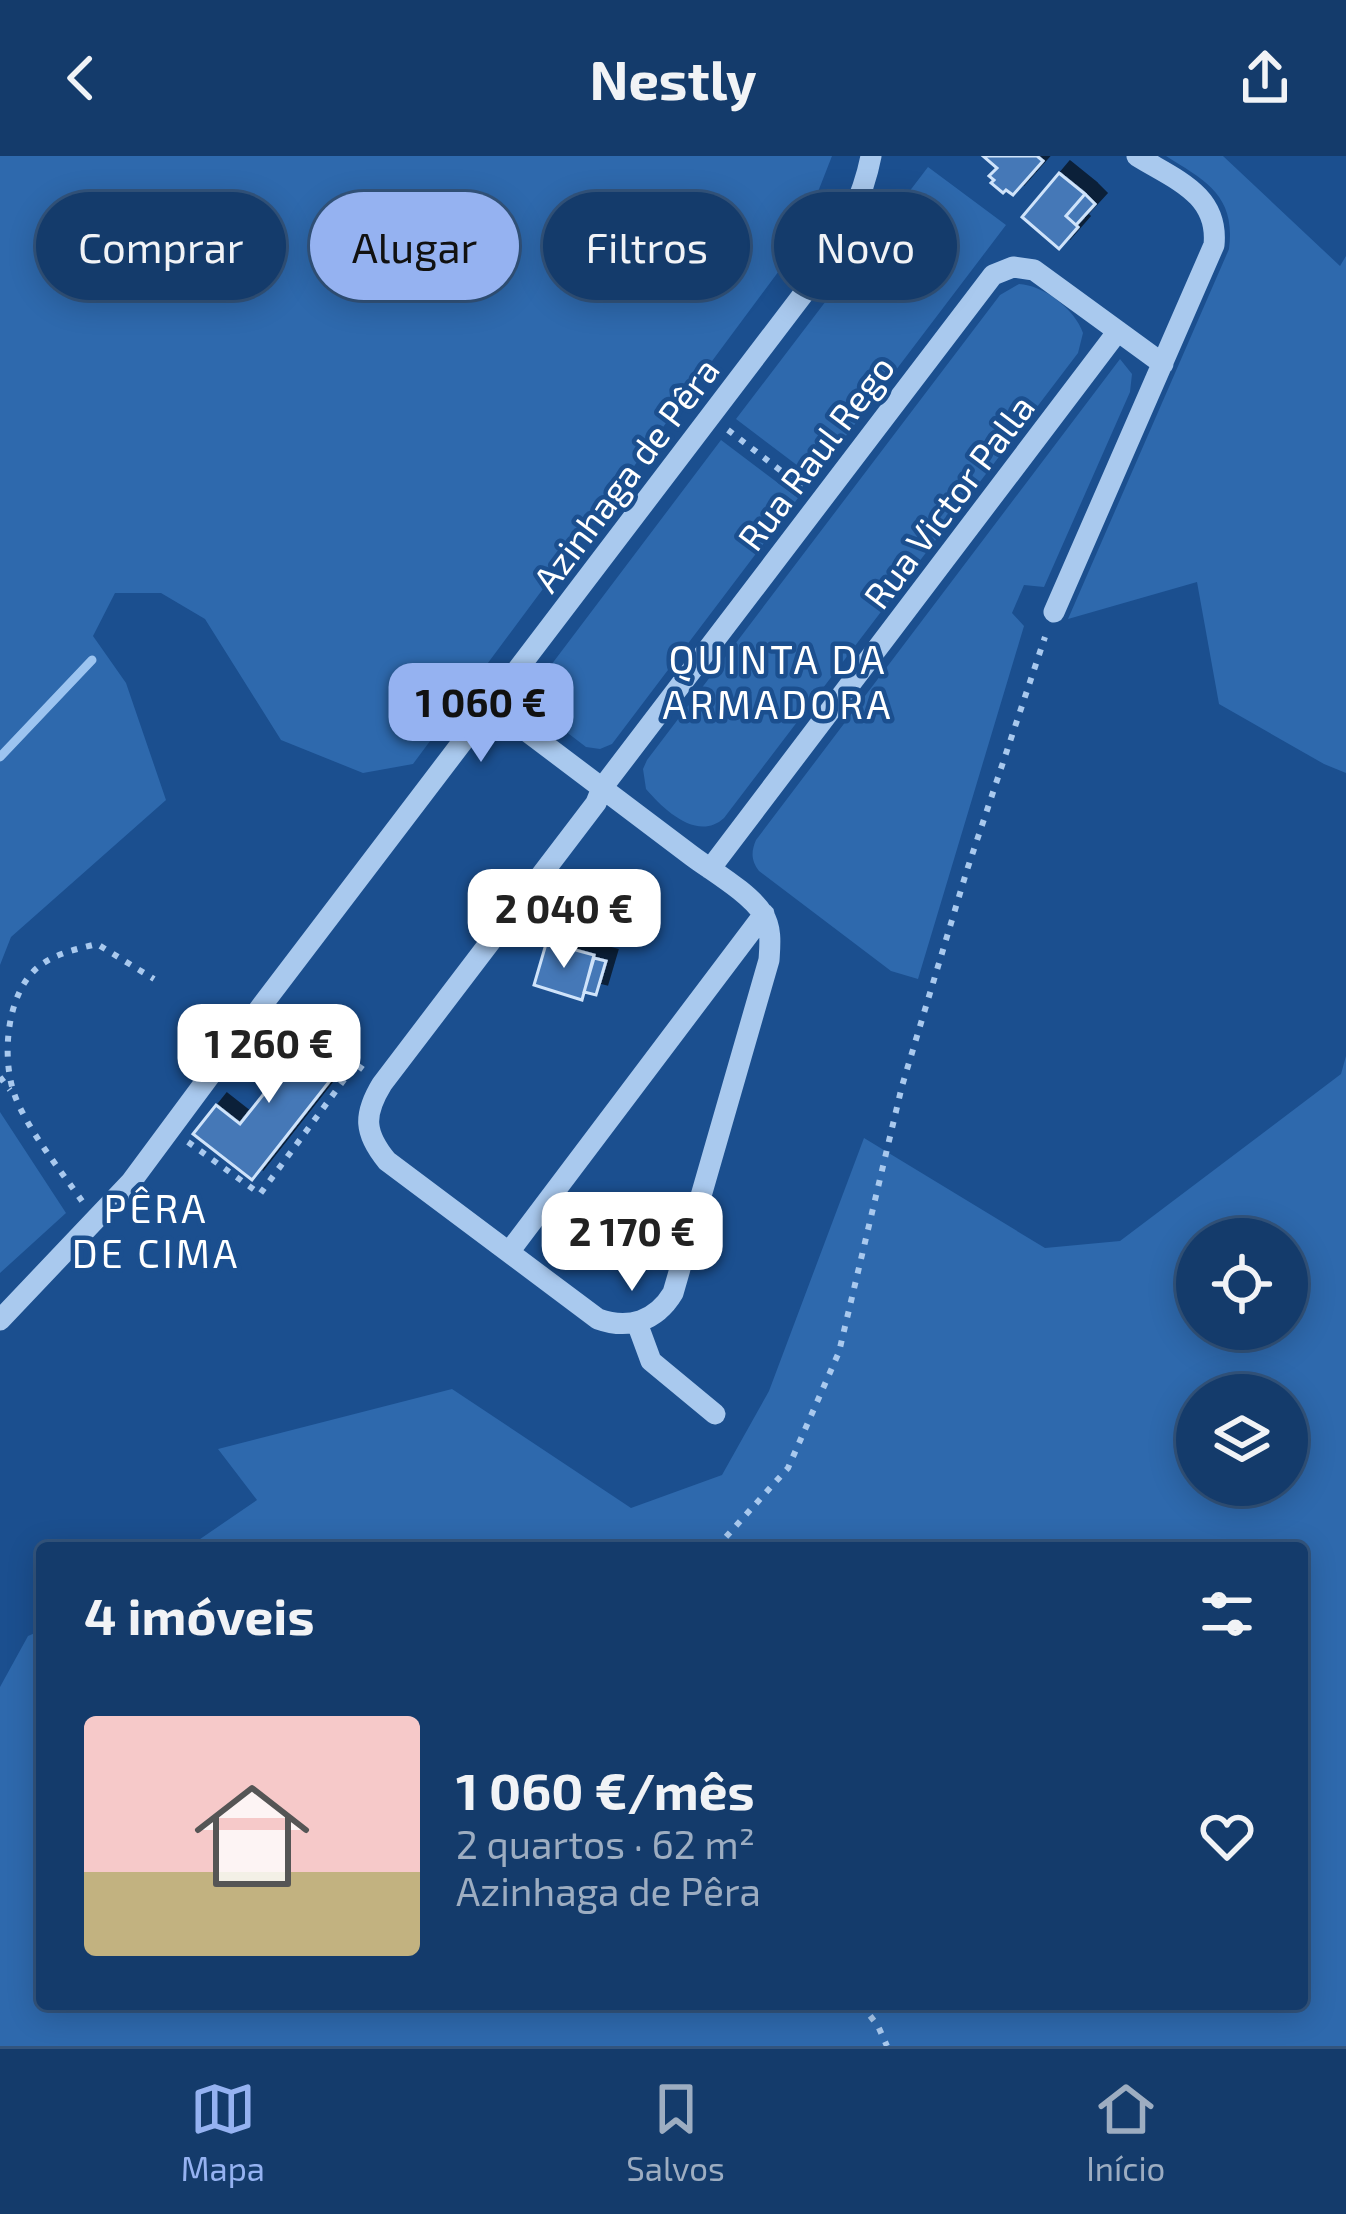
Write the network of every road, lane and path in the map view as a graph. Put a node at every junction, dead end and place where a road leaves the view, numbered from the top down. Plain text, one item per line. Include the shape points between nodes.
1 (872, 156) edge
2 (1137, 156) edge
3 (1118, 331) junction
4 (1162, 364) junction
5 (728, 430) dead end
6 (805, 489) dead end
7 (1054, 612) dead end
8 (1046, 637) dead end
9 (491, 705) junction
10 (602, 788) junction
11 (710, 869) junction
12 (764, 914) junction
13 (154, 979) dead end
14 (0, 1077) edge
15 (382, 1084) junction
16 (16, 1098) junction
17 (171, 1129) junction
18 (95, 1221) junction
19 (509, 1252) junction
20 (0, 1320) edge
21 (637, 1324) junction
22 (715, 1414) dead end
23 (721, 1542) edge
24 (866, 2010) edge
25 (887, 2046) edge

1 - 9 street, Azinhaga de Pêra via 820,272
2 - 4 street via 1201,197 1214,220 1214,245
3 - 4 street
3 - 10 street, Rua Raul Rego via 1034,269 993,275
3 - 11 street, Rua Victor Palla
4 - 7 street
5 - 6 path
8 - 23 path via 902,1086 839,1352 788,1468
9 - 10 street
9 - 17 street, Azinhaga de Pêra
10 - 11 street
10 - 15 street, Rua Raul Rego
11 - 12 street
12 - 19 street
12 - 21 street via 769,960 673,1294
13 - 16 path via 97,944 36,969 8,1030
14 - 16 path
15 - 17 path via 286,1012 286,1027 349,1073 260,1194
15 - 19 street via 368,1119 376,1148
16 - 18 path
17 - 18 street, Azinhaga de Pêra
18 - 20 street, Azinhaga de Pêra
19 - 21 street via 598,1319
21 - 22 street via 651,1361
24 - 25 path

